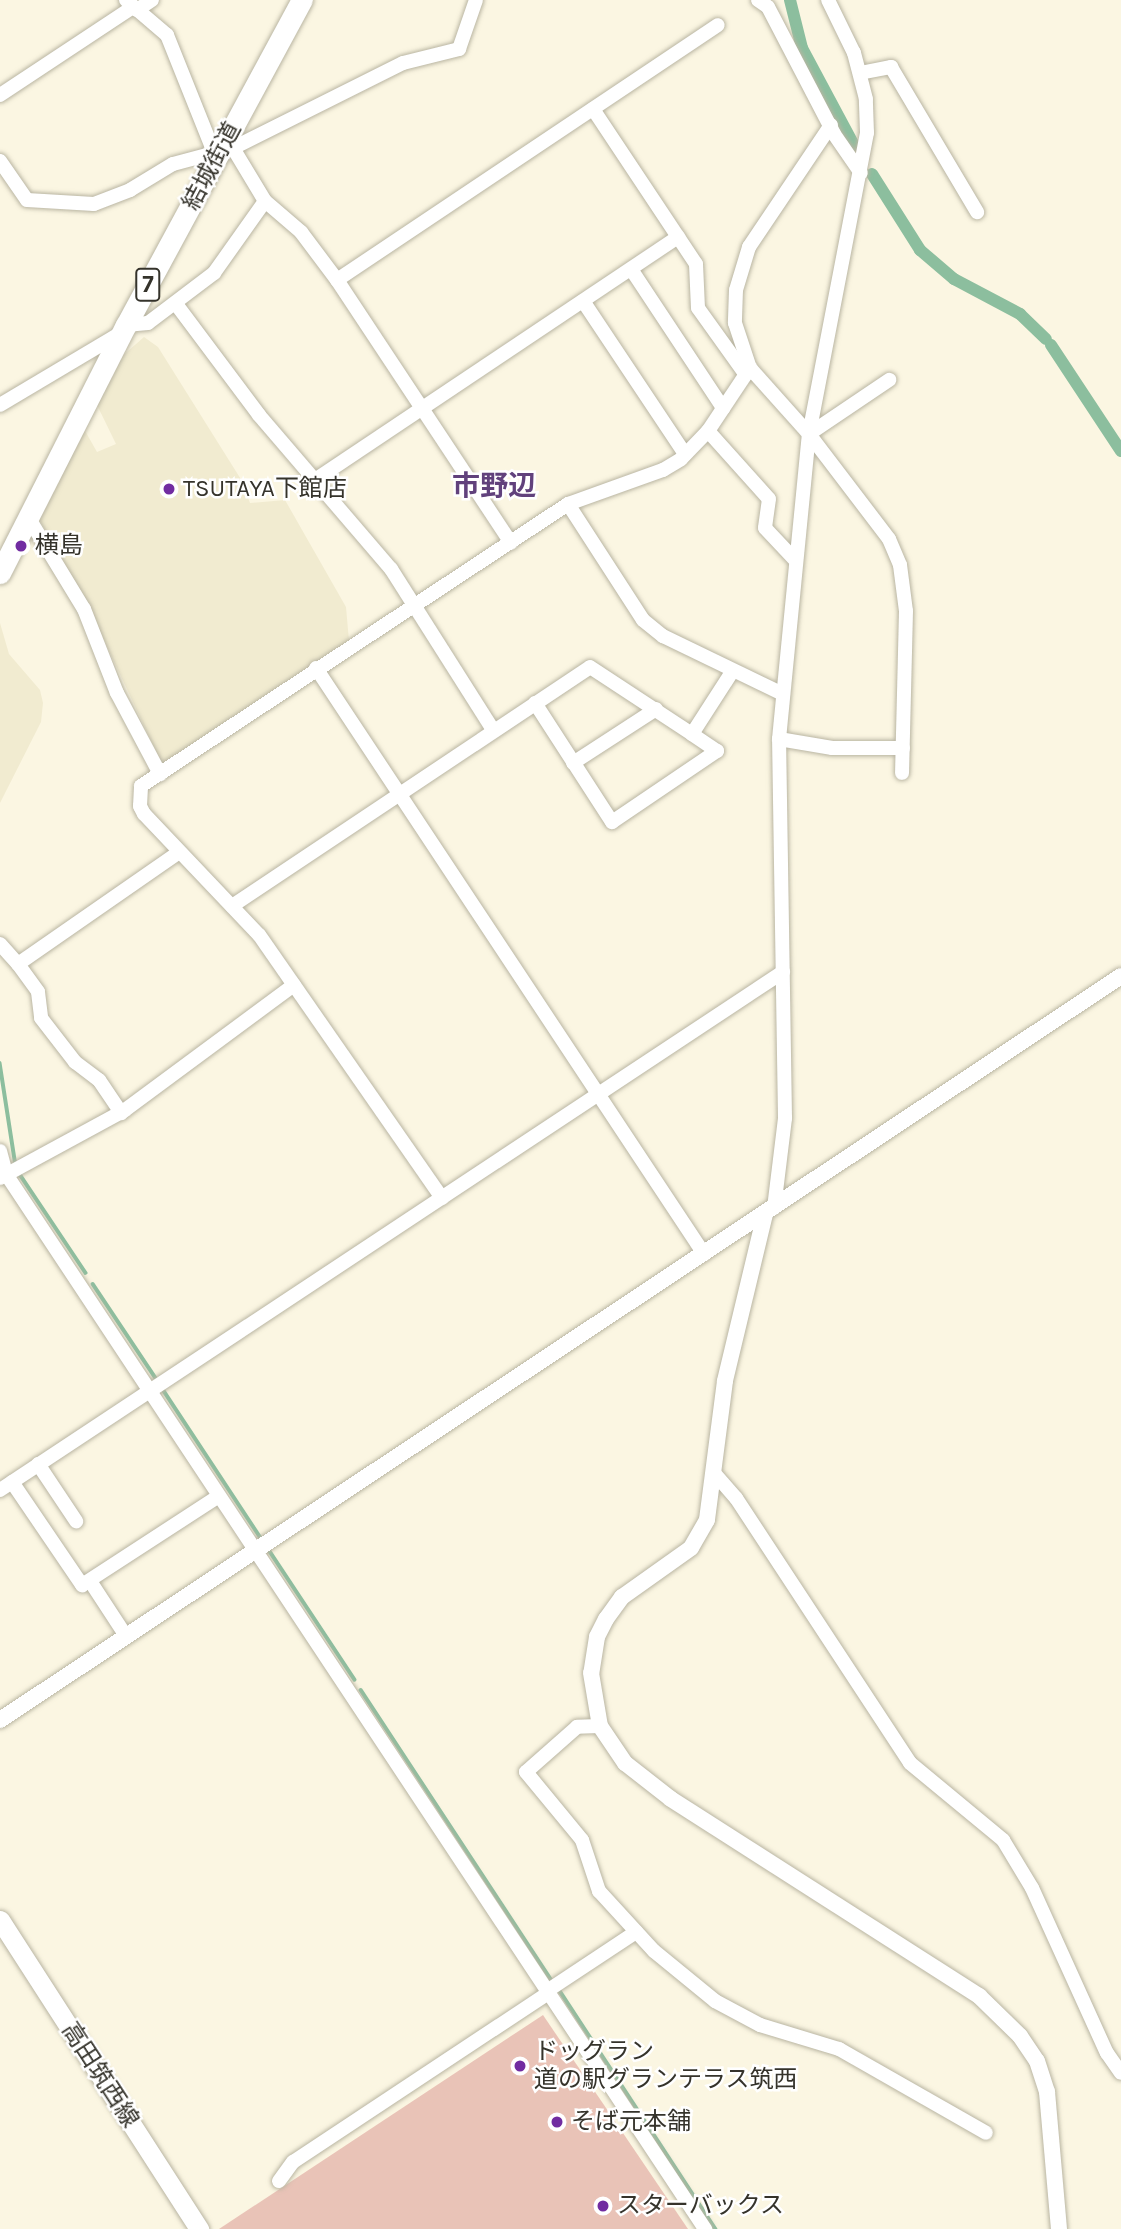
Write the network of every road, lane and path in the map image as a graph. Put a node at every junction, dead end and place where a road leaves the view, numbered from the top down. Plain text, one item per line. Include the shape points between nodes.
1 (152, 0) edge
2 (302, 0) edge
3 (476, 0) edge
4 (758, 0) edge
5 (828, 0) edge
6 (132, 5) edge
7 (718, 26) dead end
8 (860, 73) junction
9 (0, 94) edge
10 (593, 110) junction
11 (831, 125) junction
12 (222, 149) junction
13 (0, 161) edge
14 (861, 173) junction
15 (265, 201) junction
16 (977, 212) dead end
17 (678, 237) junction
18 (631, 269) junction
19 (337, 280) junction
20 (583, 301) junction
21 (176, 304) junction
22 (124, 329) junction
23 (748, 371) junction
24 (889, 380) dead end
25 (0, 405) edge
26 (421, 407) junction
27 (723, 408) junction
28 (708, 431) junction
29 (809, 434) junction
30 (685, 454) junction
31 (315, 480) junction
32 (568, 504) junction
33 (29, 517) junction
34 (511, 543) junction
35 (795, 560) junction
36 (0, 573) edge
37 (413, 608) junction
38 (316, 668) junction
39 (732, 673) junction
40 (783, 694) junction
41 (535, 703) junction
42 (656, 709) junction
43 (493, 730) junction
44 (692, 734) junction
45 (779, 739) junction
46 (903, 748) junction
47 (573, 763) junction
48 (902, 773) dead end
49 (160, 774) junction
50 (399, 793) junction
51 (179, 852) junction
52 (232, 905) junction
53 (0, 944) edge
54 (18, 964) junction
55 (783, 972) junction
56 (1121, 978) edge
57 (294, 985) junction
58 (598, 1093) junction
59 (121, 1113) junction
60 (0, 1151) edge
61 (10, 1172) edge
62 (442, 1198) junction
63 (769, 1211) junction
64 (704, 1254) junction
65 (150, 1390) junction
66 (38, 1464) junction
67 (715, 1474) junction
68 (6, 1486) edge
69 (219, 1496) junction
70 (76, 1521) dead end
71 (261, 1546) junction
72 (90, 1581) junction
73 (126, 1636) junction
74 (0, 1720) edge
75 (600, 1726) junction
76 (0, 1920) edge
77 (636, 1932) junction
78 (551, 1989) junction
79 (1121, 2073) edge
80 (986, 2133) dead end
81 (279, 2181) dead end
82 (199, 2229) edge
83 (705, 2229) edge
84 (1059, 2229) edge

1 - 6 street
2 - 12 main road, 結城街道 / 7
3 - 12 street via 458,48 403,63
4 - 11 street via 768,7
5 - 8 street
6 - 9 street
6 - 12 street via 167,35
7 - 10 street
8 - 14 street via 868,115
8 - 16 street via 891,66
10 - 17 street
10 - 19 street
11 - 14 street
11 - 23 street via 772,209 741,266 735,323
12 - 13 street via 173,164 130,190 94,204 27,200
12 - 15 street
12 - 22 main road, 結城街道 / 7
14 - 29 street
15 - 19 street via 294,225
15 - 21 street via 214,273
17 - 18 street
17 - 23 street via 698,268 702,317
18 - 20 street
18 - 27 street
19 - 26 street
20 - 26 street
20 - 30 street
21 - 22 street via 148,323
21 - 31 street
22 - 25 street
22 - 33 main road, 結城街道 / 7
23 - 27 street
23 - 29 street
24 - 29 street
26 - 31 street
26 - 34 street
27 - 28 street
28 - 30 street
28 - 35 street via 769,499 765,528
29 - 35 street
29 - 46 street via 889,539 901,565 906,611
30 - 32 street via 663,470
31 - 37 street via 391,569
32 - 34 street
32 - 39 street via 643,620 663,636
33 - 36 main road, 結城街道 / 7
33 - 49 street via 84,609 117,694
34 - 37 street
35 - 40 street
37 - 38 street
37 - 43 street
38 - 49 street
38 - 50 street
39 - 40 street
39 - 44 street
40 - 45 street
41 - 42 street via 590,667
41 - 43 street
41 - 47 street
42 - 44 street
42 - 47 street
43 - 50 street
44 - 47 street via 717,751 612,822
45 - 46 street via 832,748
45 - 55 street
46 - 48 street
49 - 51 street via 141,786 140,806
50 - 52 street
50 - 58 street
51 - 52 street
51 - 54 street
52 - 57 street
53 - 54 street
54 - 59 street via 38,992 41,1018 75,1062 99,1080
55 - 58 street
55 - 63 street via 785,1118
56 - 63 street
57 - 59 street
57 - 62 street
58 - 62 street
58 - 64 street
59 - 61 street
60 - 61 street
61 - 65 street
62 - 65 street
63 - 64 street
63 - 67 street via 725,1381
64 - 71 street
65 - 66 street
65 - 69 street
66 - 68 street
66 - 70 street
67 - 75 street via 711,1506 699,1536 682,1556 622,1597 597,1637 592,1673
67 - 79 street via 736,1498 910,1763 1003,1840 1032,1888 1107,2053
68 - 72 street via 79,1583
69 - 71 street
69 - 72 street
71 - 73 street
71 - 78 street
72 - 73 street
73 - 74 street
75 - 77 street via 577,1727 526,1772 582,1840 599,1891
75 - 84 street via 625,1763 671,1799 979,1996 1020,2036 1037,2061 1047,2092
76 - 82 main road, 高田筑西線
77 - 78 street
77 - 80 street via 667,1964 715,2001 760,2025 839,2049
78 - 81 street via 293,2162
78 - 83 street

